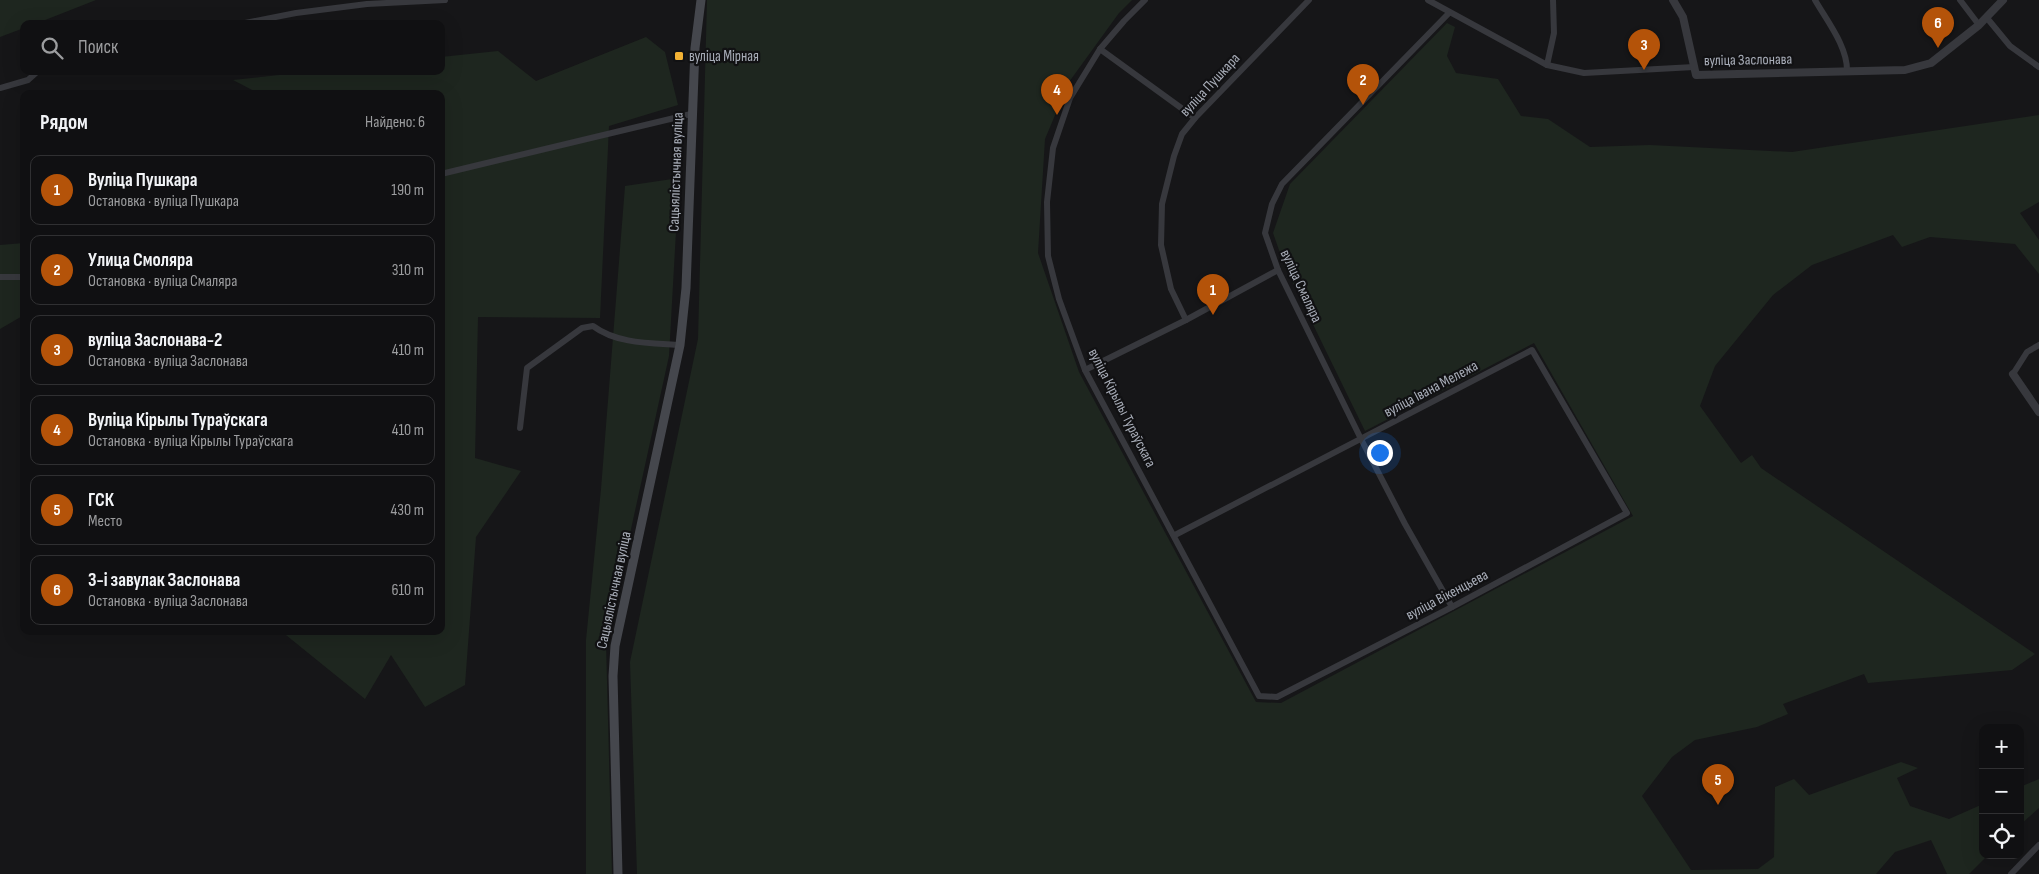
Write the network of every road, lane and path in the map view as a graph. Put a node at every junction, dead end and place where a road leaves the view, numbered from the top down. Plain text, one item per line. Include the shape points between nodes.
1 (445, 0) edge
2 (701, 0) edge
3 (1146, 0) edge
4 (1309, 0) edge
5 (1428, 0) edge
6 (1553, 0) edge
7 (1673, 0) edge
8 (1815, 0) edge
9 (1960, 0) edge
10 (2004, 0) edge
11 (1449, 12) junction
12 (1987, 18) junction
13 (260, 20) edge
14 (1979, 25) junction
15 (1100, 49) junction
16 (1547, 65) junction
17 (2039, 67) edge
18 (1694, 68) junction
19 (1847, 72) junction
20 (34, 75) edge
21 (0, 88) edge
22 (691, 114) junction
23 (1195, 118) junction
24 (445, 173) edge
25 (1278, 270) junction
26 (0, 276) edge
27 (20, 278) edge
28 (1186, 320) junction
29 (680, 345) junction
30 (2039, 345) edge
31 (1085, 370) junction
32 (2013, 374) joint
33 (2039, 412) edge
34 (520, 428) dead end
35 (1361, 440) junction
36 (1627, 513) joint
37 (1175, 535) junction
38 (1452, 607) junction
39 (1277, 697) joint
40 (2039, 845) edge
41 (618, 874) edge
42 (2011, 874) edge

1 - 13 street via 367,4
2 - 22 main road, Сацыялістычная вуліца via 694,48
3 - 15 street, вуліца Кірылы Тураўскага
4 - 23 street, вуліца Пушкара
5 - 11 street, вуліца Заслонава
6 - 16 street via 1554,33
7 - 18 street via 1683,17
8 - 19 street via 1841,46
9 - 14 street
10 - 12 street, вуліца Заслонава
11 - 16 street, вуліца Заслонава
11 - 25 street, вуліца Смаляра via 1282,184 1272,204 1265,233
12 - 14 street, вуліца Заслонава
12 - 17 street via 2010,46
14 - 19 street, вуліца Заслонава via 1931,63 1905,70
15 - 23 street
15 - 31 street, вуліца Кірылы Тураўскага via 1070,98 1053,148 1047,202 1048,256 1059,299
16 - 18 street, вуліца Заслонава via 1584,74
18 - 19 street, вуліца Заслонава via 1696,75
20 - 21 street via 28,80
22 - 24 street
22 - 29 main road, Сацыялістычная вуліца via 686,288
23 - 28 street, вуліца Пушкара via 1182,134 1162,204 1161,245 1171,289
25 - 28 street
25 - 35 street, вуліца Смаляра
26 - 27 street
28 - 31 street
29 - 34 street via 625,340 593,326 582,328 527,368
29 - 41 main road, Сацыялістычная вуліца via 615,646 613,686
30 - 32 street via 2027,352
31 - 37 street, вуліца Кірылы Тураўскага
32 - 33 street
35 - 36 street, вуліца Івана Мележа via 1532,350
35 - 37 street, вуліца Івана Мележа
35 - 38 street, вуліца Смаляра
36 - 38 street, вуліца Вікенцьева
37 - 39 street, вуліца Кірылы Тураўскага via 1259,696
38 - 39 street, вуліца Вікенцьева
40 - 42 street

